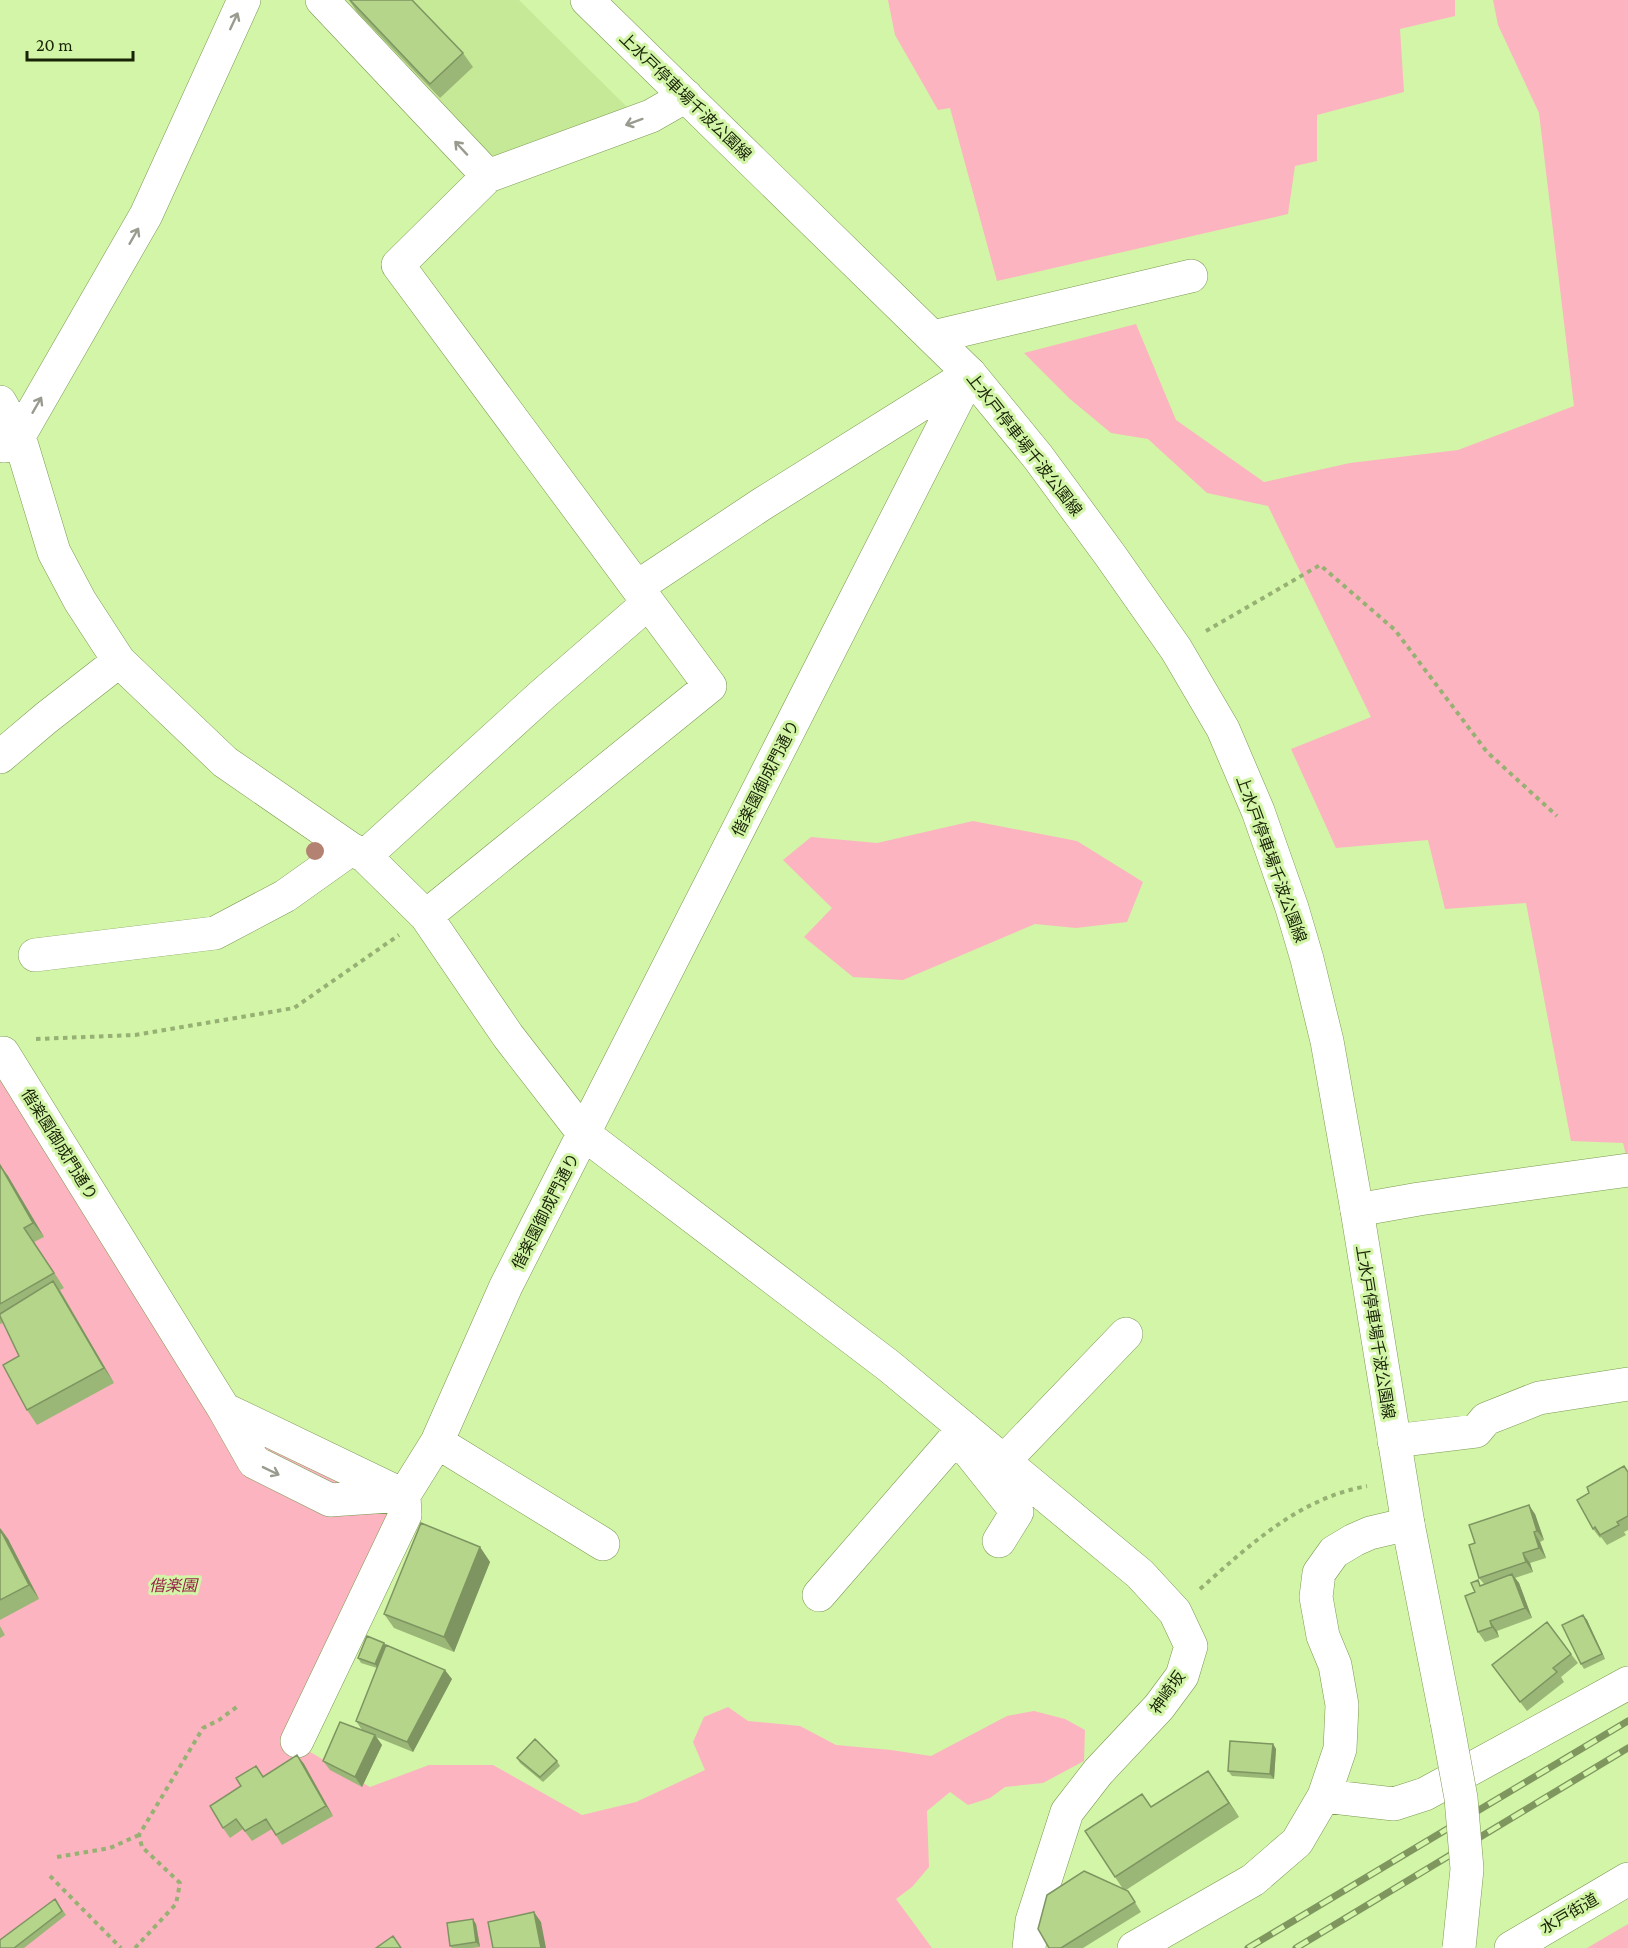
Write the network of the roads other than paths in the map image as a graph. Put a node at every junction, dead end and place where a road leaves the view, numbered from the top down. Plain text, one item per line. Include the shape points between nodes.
1 (244, 0) edge
2 (322, 0) edge
3 (587, 0) edge
4 (686, 96) junction
5 (488, 176) junction
6 (1191, 276) dead end
7 (933, 337) junction
8 (970, 374) junction
9 (0, 402) edge
10 (9, 442) edge
11 (642, 595) junction
12 (119, 661) junction
13 (0, 757) edge
14 (358, 852) junction
15 (426, 916) junction
16 (35, 955) dead end
17 (2, 1053) edge
18 (584, 1134) junction
19 (1628, 1170) edge
20 (1357, 1210) junction
21 (1126, 1334) dead end
22 (1628, 1384) edge
23 (960, 1432) junction
24 (1394, 1441) junction
25 (437, 1442) junction
26 (1004, 1461) junction
27 (405, 1495) junction
28 (1408, 1524) junction
29 (999, 1541) dead end
30 (603, 1544) dead end
31 (819, 1595) dead end
32 (1628, 1683) edge
33 (297, 1741) dead end
34 (1324, 1796) junction
35 (1628, 1879) edge
36 (1520, 1942) edge
37 (1029, 1948) edge
38 (1134, 1948) edge
39 (1459, 1948) edge

10 -> 1 street via 146,215
5 -> 2 street
3 - 4 street, 上水戸停車場千波公園線
4 -> 5 street via 651,116
4 - 7 street, 上水戸停車場千波公園線
5 - 11 street via 398,265
6 - 7 street
7 - 8 street, 上水戸停車場千波公園線
8 - 11 street via 762,504
8 - 18 street, 偕楽園御成門通り
8 - 20 street, 上水戸停車場千波公園線 via 1110,555 1176,649 1222,729 1258,811 1307,959 1327,1041
9 - 10 street
10 - 12 street via 54,552
11 - 14 street via 542,695
11 - 15 street via 710,686
12 - 13 street
12 - 14 street via 225,762
14 - 15 street
14 - 16 street via 214,933
15 - 18 street via 508,1036
17 - 27 street, 偕楽園御成門通り via 224,1409
18 - 23 street via 890,1366
18 - 25 street, 偕楽園御成門通り via 506,1286
19 - 20 street
20 - 24 street, 上水戸停車場千波公園線
21 - 26 street
22 - 24 street via 1539,1398 1486,1419 1476,1431
23 - 26 street, 神崎坂
23 - 29 street via 1017,1512
23 - 31 street
24 - 28 street, 上水戸停車場千波公園線
25 - 27 street, 偕楽園御成門通り
25 - 30 street
26 - 37 street, 神崎坂 via 1140,1574 1175,1612 1191,1646 1182,1676 1159,1707 1098,1772 1067,1812 1032,1921
27 - 33 street via 405,1515
28 - 34 street via 1354,1540 1334,1552 1319,1574 1316,1597 1342,1705 1340,1749
28 - 39 street, 上水戸停車場千波公園線, bridge via 1461,1798 1467,1869
32 - 34 street via 1425,1794 1394,1804
34 - 38 street via 1297,1842 1253,1880
35 - 36 street, 水戸街道

